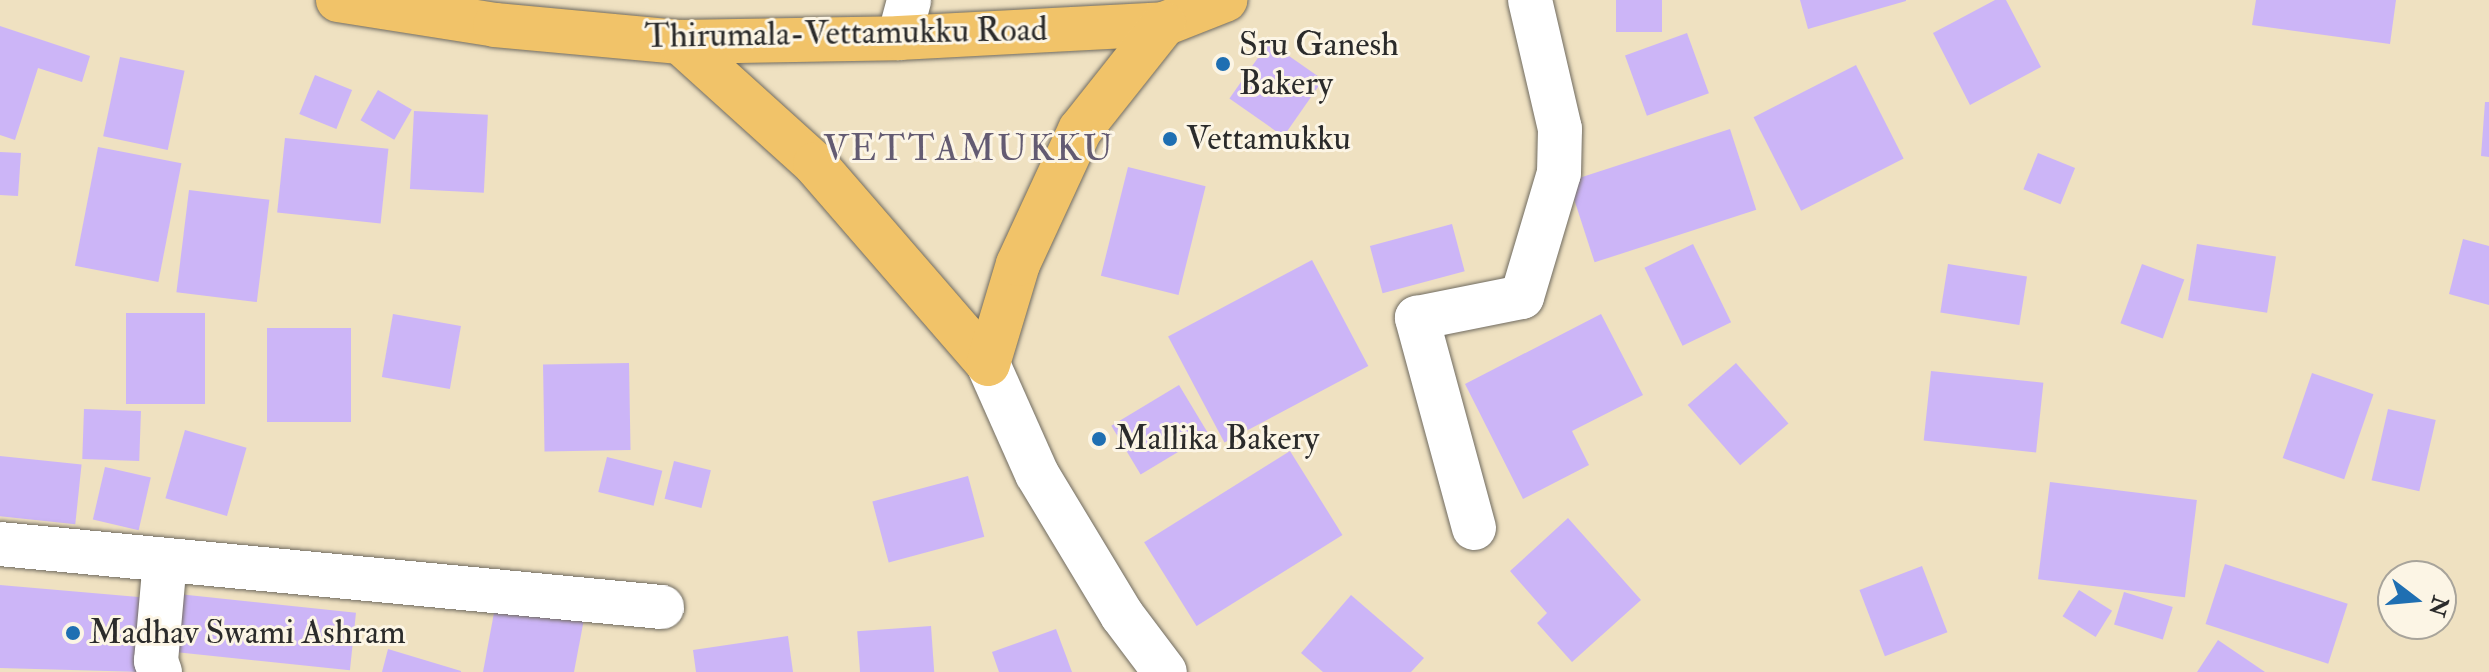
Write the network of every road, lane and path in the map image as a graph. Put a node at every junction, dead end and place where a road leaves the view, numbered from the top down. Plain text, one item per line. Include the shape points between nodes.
1 (338, 0) edge
2 (1225, 0) edge
3 (1530, 0) edge
4 (904, 19) edge
5 (1164, 24) junction
6 (680, 42) junction
7 (988, 364) junction
8 (1474, 528) dead end
9 (0, 544) edge
10 (165, 560) junction
11 (662, 607) dead end
12 (160, 672) edge
13 (1165, 672) edge

1 - 6 main road, Thirumala-Vettamukku Road via 495,25
2 - 5 main road
3 - 8 street via 1560,129 1559,173 1522,297 1417,318
4 - 5 main road, Thirumala-Vettamukku Road
4 - 6 main road, Thirumala-Vettamukku Road
5 - 7 main road via 1080,130 1018,264
6 - 7 main road via 825,175
7 - 13 street via 1037,474 1122,615
9 - 10 street
10 - 11 street
10 - 12 street via 156,661

